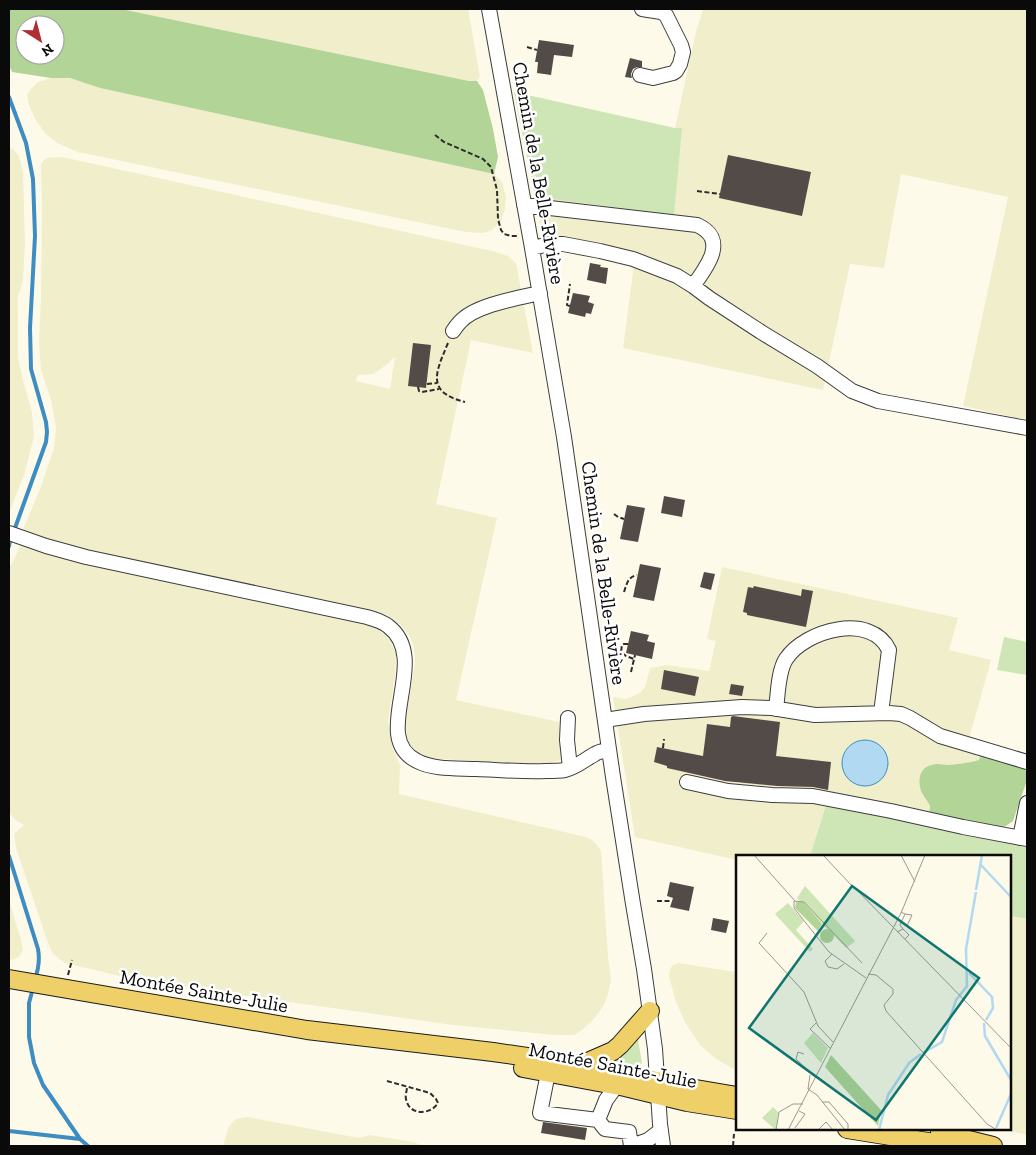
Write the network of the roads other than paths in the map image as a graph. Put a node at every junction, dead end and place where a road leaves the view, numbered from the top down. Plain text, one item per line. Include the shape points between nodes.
1 (489, 9) edge
2 (642, 9) edge
3 (640, 75) dead end
4 (524, 205) junction
5 (531, 241) junction
6 (693, 286) junction
7 (540, 293) junction
8 (453, 331) road end
9 (1027, 428) edge
10 (9, 533) edge
11 (776, 709) junction
12 (881, 713) junction
13 (568, 718) dead end
14 (605, 720) junction
15 (609, 750) junction
16 (1027, 762) edge
17 (570, 768) junction
18 (687, 782) dead end
19 (1027, 803) edge
20 (1024, 838) edge
21 (15, 981) edge
22 (650, 1010) junction
23 (393, 1040) junction
24 (581, 1066) junction
25 (548, 1073) junction
26 (617, 1085) junction
27 (657, 1088) junction
28 (736, 1096) edge
29 (736, 1110) edge
30 (598, 1120) junction
31 (661, 1130) junction
32 (854, 1130) edge
33 (926, 1130) edge
34 (631, 1146) edge
35 (663, 1146) edge
36 (953, 1146) edge
37 (993, 1146) edge

1 - 4 street, Chemin de la Belle-Rivière
2 - 3 street via 666,16 683,52 673,73 657,78
4 - 5 street, Chemin de la Belle-Rivière
4 - 6 street via 697,225 706,229 711,235 713,249 703,273
5 - 6 street via 600,251 640,262 677,276
5 - 7 street, Chemin de la Belle-Rivière
6 - 9 street via 865,397
7 - 8 street via 475,311
7 - 14 street, Chemin de la Belle-Rivière
10 - 17 street via 86,557 383,622 395,632 403,649 404,674 397,728 400,744 411,758 444,768 532,772
11 - 12 street via 815,715
11 - 12 street via 781,672 793,650 820,634 852,628 878,637 889,650
11 - 14 street via 742,707
12 - 16 street via 901,714 940,736
13 - 17 street
14 - 15 street, Chemin de la Belle-Rivière
15 - 17 street via 595,753
15 - 22 street, Chemin de la Belle-Rivière
18 - 20 street via 728,791 813,796
19 - 20 street
21 - 23 main road, Montée Sainte-Julie via 307,1030
22 - 24 main road via 617,1048
22 - 27 street, Chemin de la Belle-Rivière
23 - 24 main road, Montée Sainte-Julie
23 - 25 main road, Montée Sainte-Julie
24 - 27 main road, Montée Sainte-Julie
25 - 26 main road, Montée Sainte-Julie
25 - 30 street via 540,1112
26 - 27 main road, Montée Sainte-Julie
26 - 30 street via 606,1100
27 - 28 main road, Montée Sainte-Julie via 690,1088
27 - 29 main road, Montée Sainte-Julie via 687,1102
27 - 31 street, Chemin de la Belle-Rivière
30 - 34 street via 605,1129 629,1132
31 - 34 street via 648,1140
31 - 35 street, Chemin de la Belle-Rivière
32 - 36 main road
33 - 37 main road

